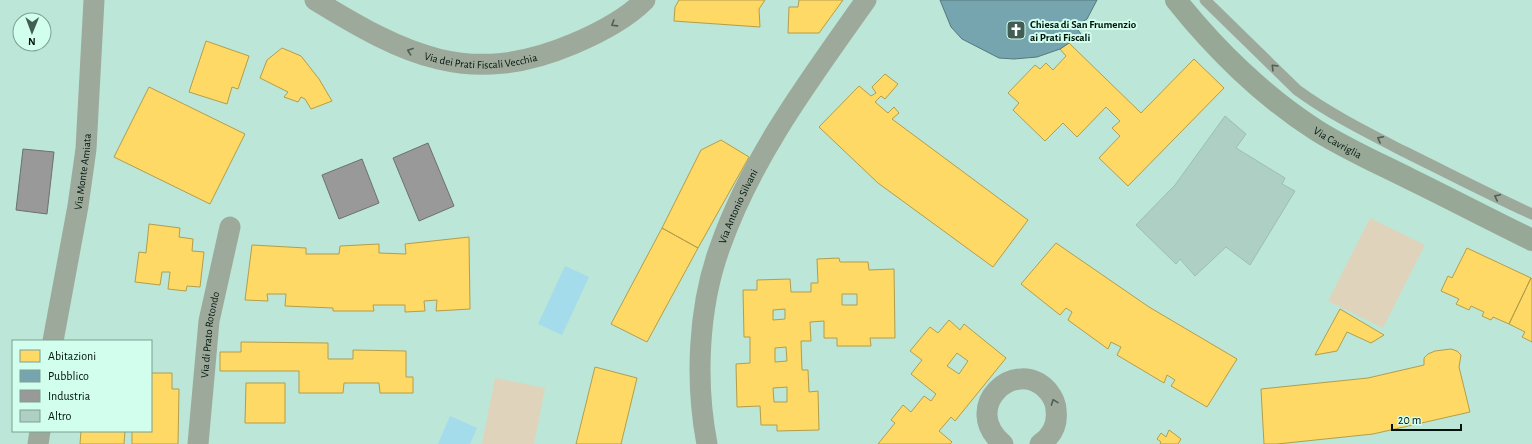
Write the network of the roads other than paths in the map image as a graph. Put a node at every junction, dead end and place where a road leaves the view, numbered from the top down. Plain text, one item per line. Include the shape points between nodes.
1 (94, 0) edge
2 (315, 0) edge
3 (645, 0) edge
4 (866, 0) edge
5 (1176, 0) edge
6 (1205, 0) edge
7 (1532, 214) edge
8 (230, 227) dead end
9 (1532, 240) edge
10 (53, 340) edge
11 (40, 432) edge
12 (38, 444) edge
13 (198, 444) edge
14 (707, 444) edge
15 (1003, 444) edge
16 (1040, 444) edge

1 - 10 street, Via Monte Amiata via 86,148
3 -> 2 street, Via dei Prati Fiscali Vecchia via 606,29 559,50 523,60 488,64 455,63 415,53 381,38
4 - 14 street, Via Antonio Silvani via 769,144 731,218 719,248 707,297 700,350 702,410
5 - 9 street, Via Cavriglia via 1211,40 1245,73 1314,129
7 -> 6 lane via 1364,131 1318,105 1297,90
8 - 13 street, Via di Prato Rotondo via 206,341
11 - 12 street
16 -> 15 street via 1054,429 1056,407 1052,396 1044,387 1034,381 1023,379 1001,386 993,394 988,405 986,416 989,428

